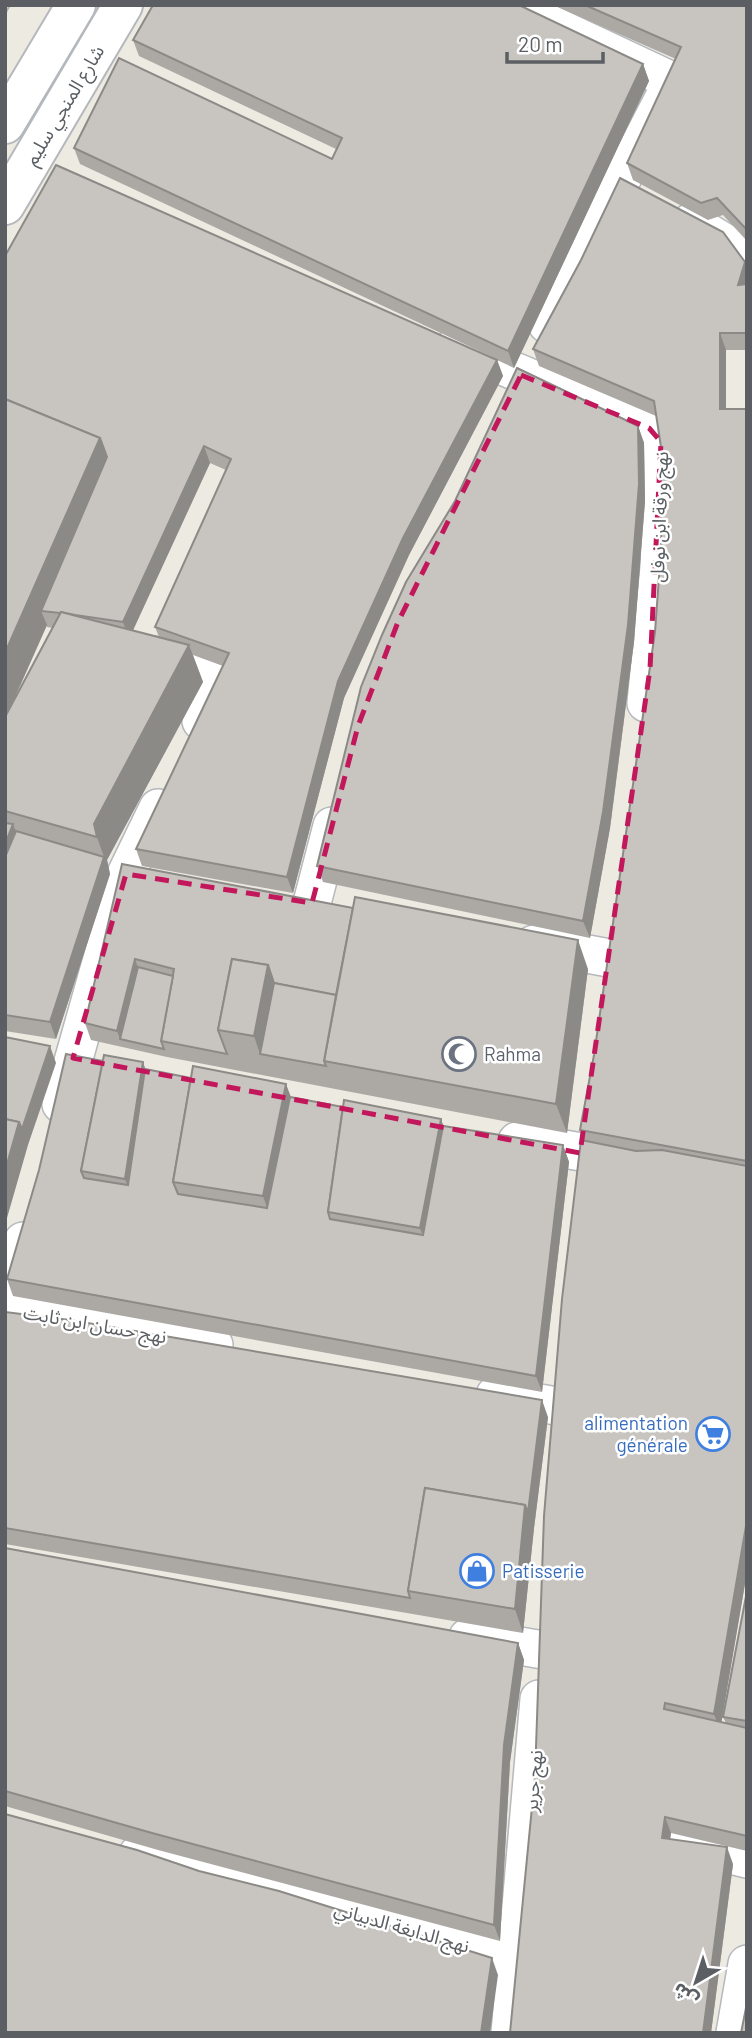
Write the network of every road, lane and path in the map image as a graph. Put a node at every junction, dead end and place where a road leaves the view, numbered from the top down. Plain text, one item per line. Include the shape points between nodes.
1 (76, 5) edge
2 (123, 5) edge
3 (510, 5) edge
4 (96, 51) junction
5 (131, 67) edge
6 (5, 124) edge
7 (621, 182) junction
8 (5, 205) edge
9 (747, 256) edge
10 (421, 331) edge
11 (515, 388) junction
12 (167, 618) edge
13 (642, 738) edge
14 (342, 789) edge
15 (126, 874) junction
16 (166, 880) edge
17 (272, 897) edge
18 (501, 938) edge
19 (603, 997) edge
20 (586, 1114) edge
21 (484, 1135) edge
22 (52, 1137) edge
23 (656, 1164) edge
24 (579, 1166) junction
25 (34, 1202) edge
26 (5, 1308) edge
27 (253, 1352) edge
28 (560, 1366) edge
29 (460, 1389) edge
30 (545, 1610) edge
31 (435, 1631) edge
32 (543, 1650) junction
33 (677, 1841) edge
34 (113, 1846) edge
35 (747, 1859) edge
36 (515, 1959) junction
37 (747, 1964) edge
38 (510, 2033) edge
39 (735, 2033) edge

1 - 6 main road
2 - 4 main road, شارع المنجي سليم
3 - 7 street via 670,80
4 - 5 street
4 - 8 main road, شارع المنجي سليم via 45,163
7 - 9 street
7 - 11 street
10 - 11 street, نهج ورقة ابن نوفل
11 - 13 street, نهج ورقة ابن نوفل via 649,428 661,442 659,567
12 - 15 street via 139,652 219,679
14 - 17 street via 326,905
15 - 16 street
15 - 22 street
18 - 19 street via 612,945
20 - 24 street
21 - 24 street
23 - 24 street
25 - 26 street
26 - 27 street, نهج حسان ابن ثابت
28 - 29 street via 556,1420
30 - 32 street, نهج جرير
31 - 32 street
32 - 36 street, نهج جرير
33 - 35 street
34 - 36 street, نهج الدابغة الدبياني
36 - 38 street, نهج جرير
37 - 39 street

